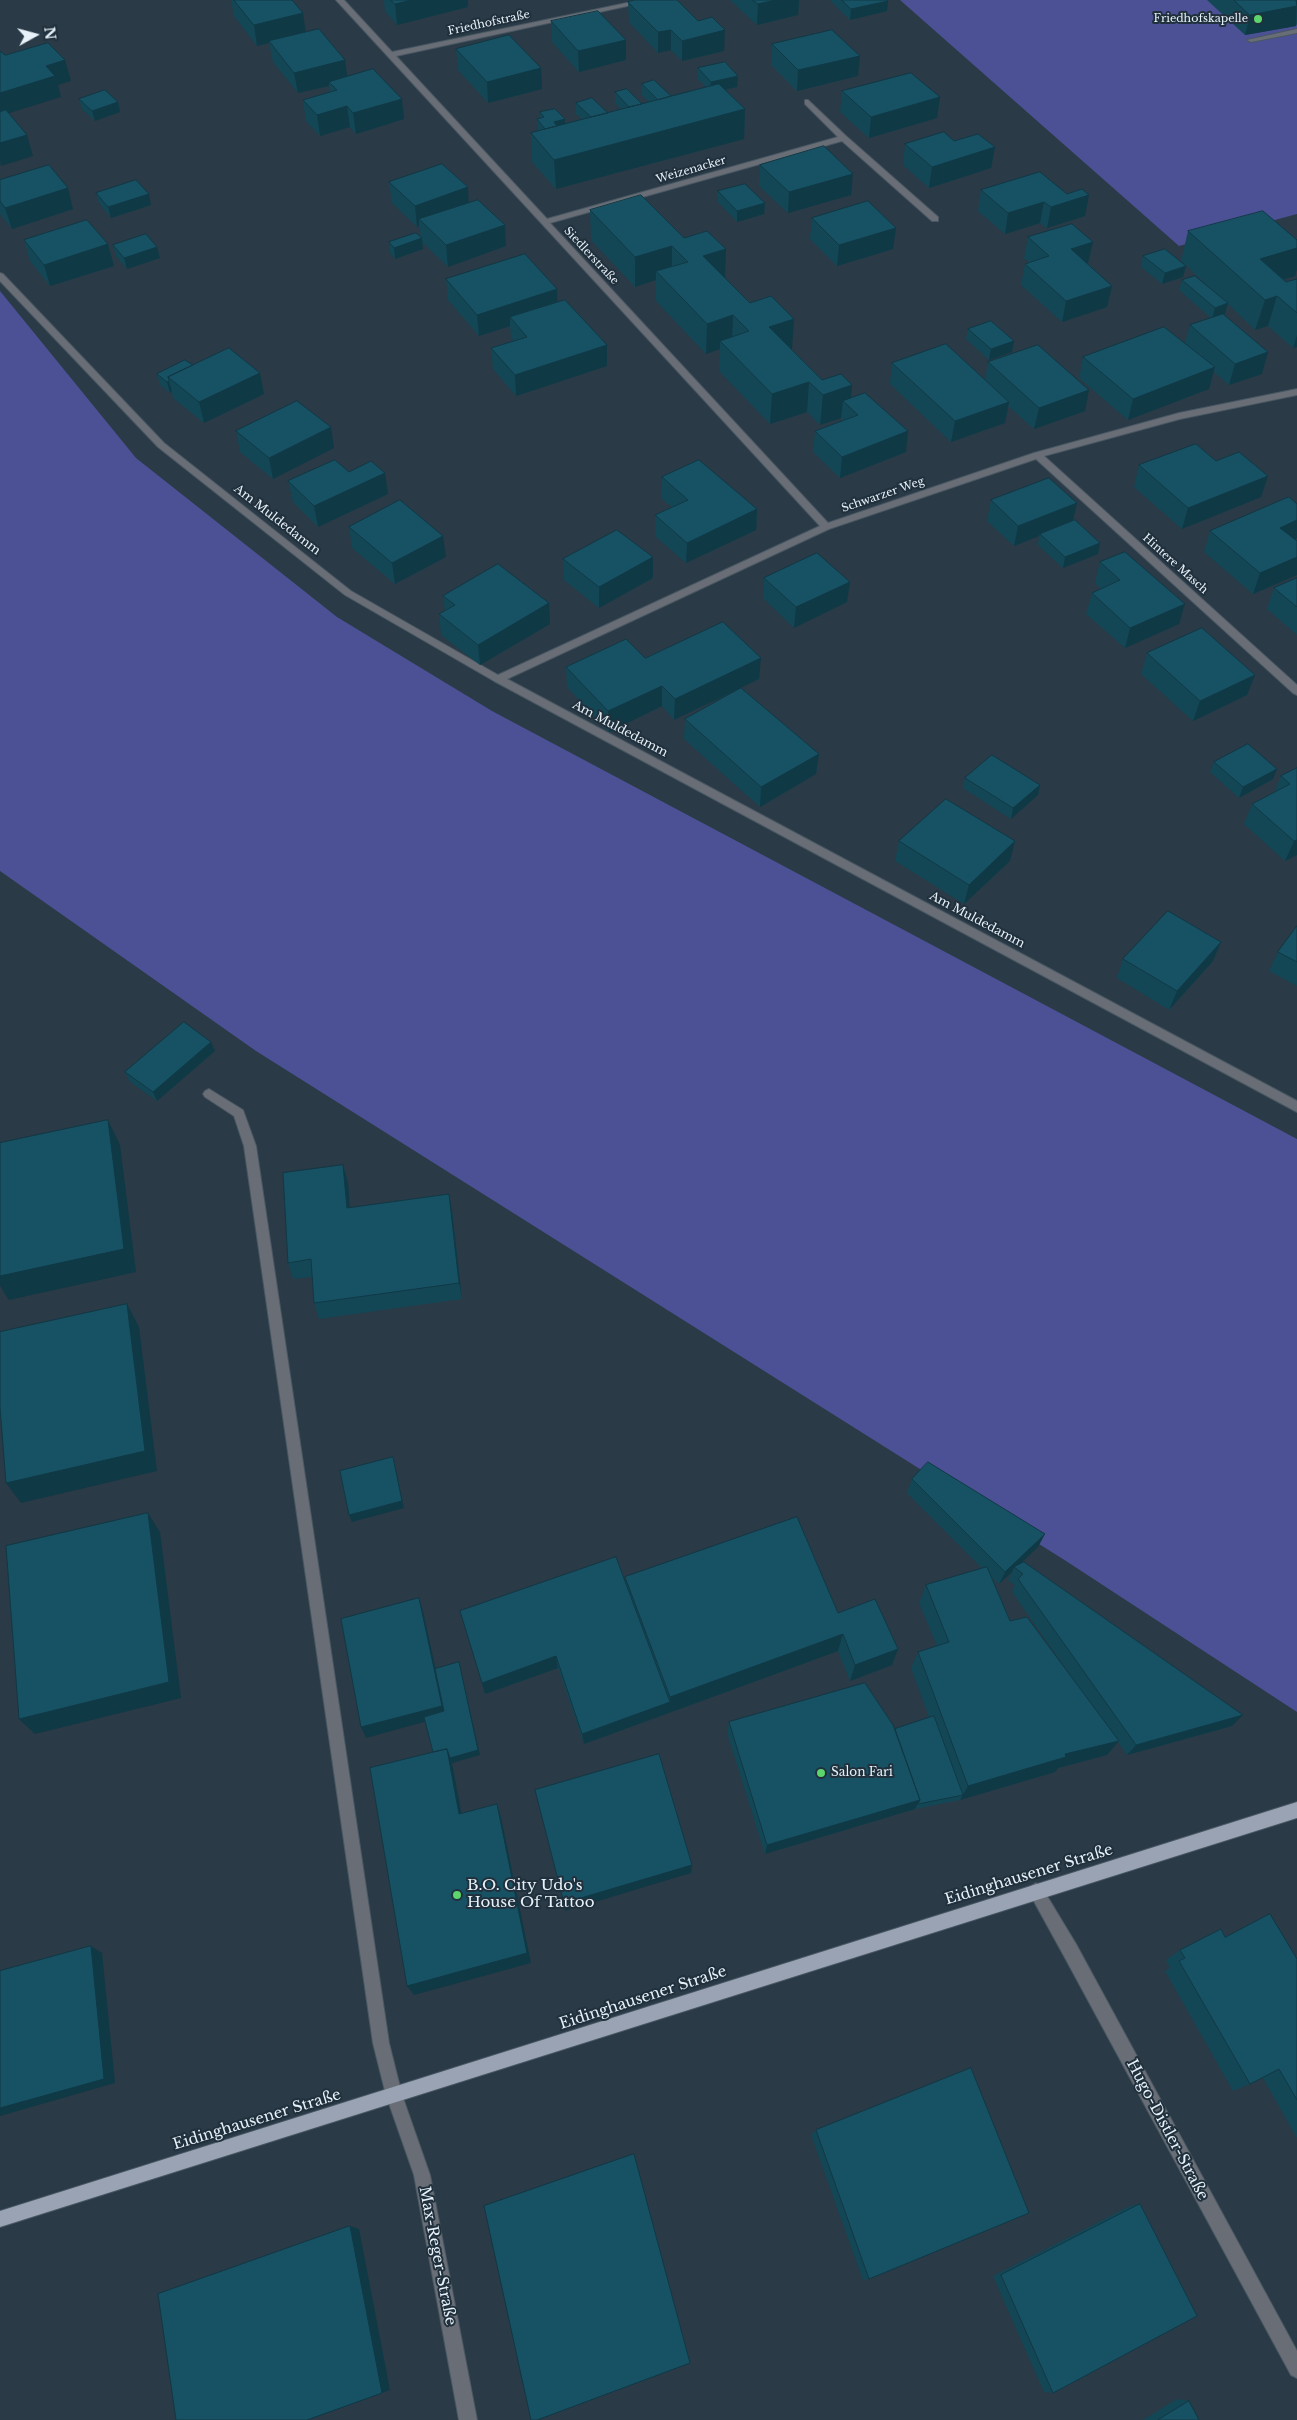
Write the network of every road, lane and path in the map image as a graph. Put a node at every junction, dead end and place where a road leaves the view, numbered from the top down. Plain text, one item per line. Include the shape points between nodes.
1 (340, 0) edge
2 (651, 0) edge
3 (1297, 31) edge
4 (1251, 40) edge
5 (391, 55) junction
6 (808, 102) dead end
7 (843, 138) junction
8 (935, 219) dead end
9 (545, 222) junction
10 (0, 276) edge
11 (1297, 392) edge
12 (1037, 455) junction
13 (826, 527) junction
14 (498, 680) junction
15 (1297, 691) edge
16 (209, 1094) dead end
17 (1297, 1107) edge
18 (1297, 1810) edge
19 (1036, 1891) junction
20 (394, 2095) junction
21 (0, 2220) edge
22 (1297, 2369) edge
23 (468, 2420) edge

1 - 5 street, Siedlerstraße
2 - 5 street, Friedhofstraße
3 - 4 street
5 - 9 street, Siedlerstraße
6 - 7 street
7 - 8 street
7 - 9 street, Weizenacker
9 - 13 street, Siedlerstraße
10 - 14 street, Am Muldedamm via 160,445 348,593
11 - 12 street, Schwarzer Weg via 1179,416
12 - 13 street, Schwarzer Weg
12 - 15 street, Hintere Masch
13 - 14 street, Schwarzer Weg
14 - 17 street, Am Muldedamm
16 - 20 street, Max-Reger-Straße via 239,1113 250,1146 382,2043
18 - 19 main road, Eidinghausener Straße
19 - 20 main road, Eidinghausener Straße
19 - 22 street, Hugo-Distler-Straße
20 - 21 main road, Eidinghausener Straße
20 - 23 street, Max-Reger-Straße via 422,2175

